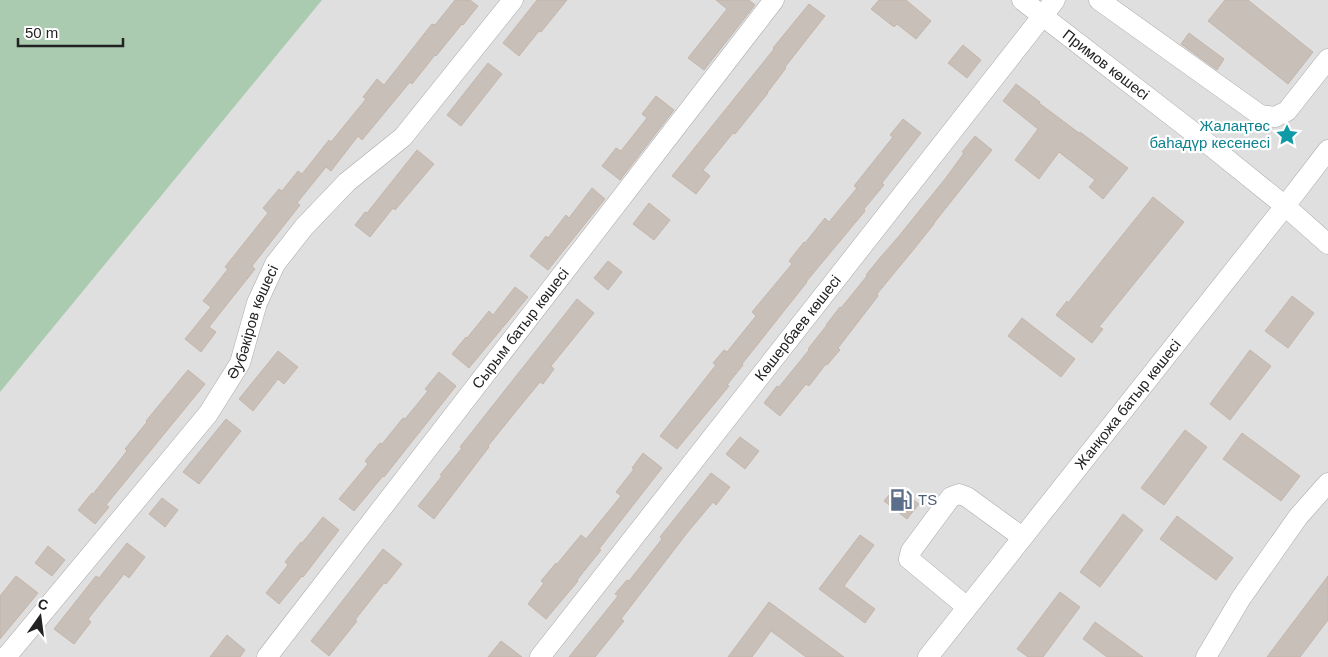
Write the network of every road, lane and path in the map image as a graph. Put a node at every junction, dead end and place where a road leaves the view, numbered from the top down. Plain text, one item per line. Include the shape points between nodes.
1 (512, 0) edge
2 (774, 0) edge
3 (1022, 0) edge
4 (1055, 0) edge
5 (1099, 0) edge
6 (1043, 16) junction
7 (1328, 60) edge
8 (1328, 150) edge
9 (1286, 206) junction
10 (1328, 244) edge
11 (1328, 483) edge
12 (1022, 537) junction
13 (967, 607) junction
14 (6, 657) edge
15 (267, 657) edge
16 (540, 657) edge
17 (928, 657) edge
18 (1206, 657) edge

1 - 14 street, Әубәкіров көшесі via 403,138 347,182 298,234 275,264 257,303 240,363 208,414
2 - 15 street, Сырым батыр көшесі
3 - 6 street, Примов көшесі
4 - 6 street, Көшербаев көшесі
5 - 7 street via 1260,115 1275,117 1287,111
6 - 9 street, Примов көшесі
6 - 16 street, Көшербаев көшесі
8 - 9 street, Жанқожа батыр көшесі
9 - 10 street, Примов көшесі
9 - 12 street, Жанқожа батыр көшесі
11 - 18 street via 1298,516 1246,590
12 - 13 street, Жанқожа батыр көшесі
12 - 13 street via 967,497 959,494 951,497 911,550 909,559
13 - 17 street, Жанқожа батыр көшесі

